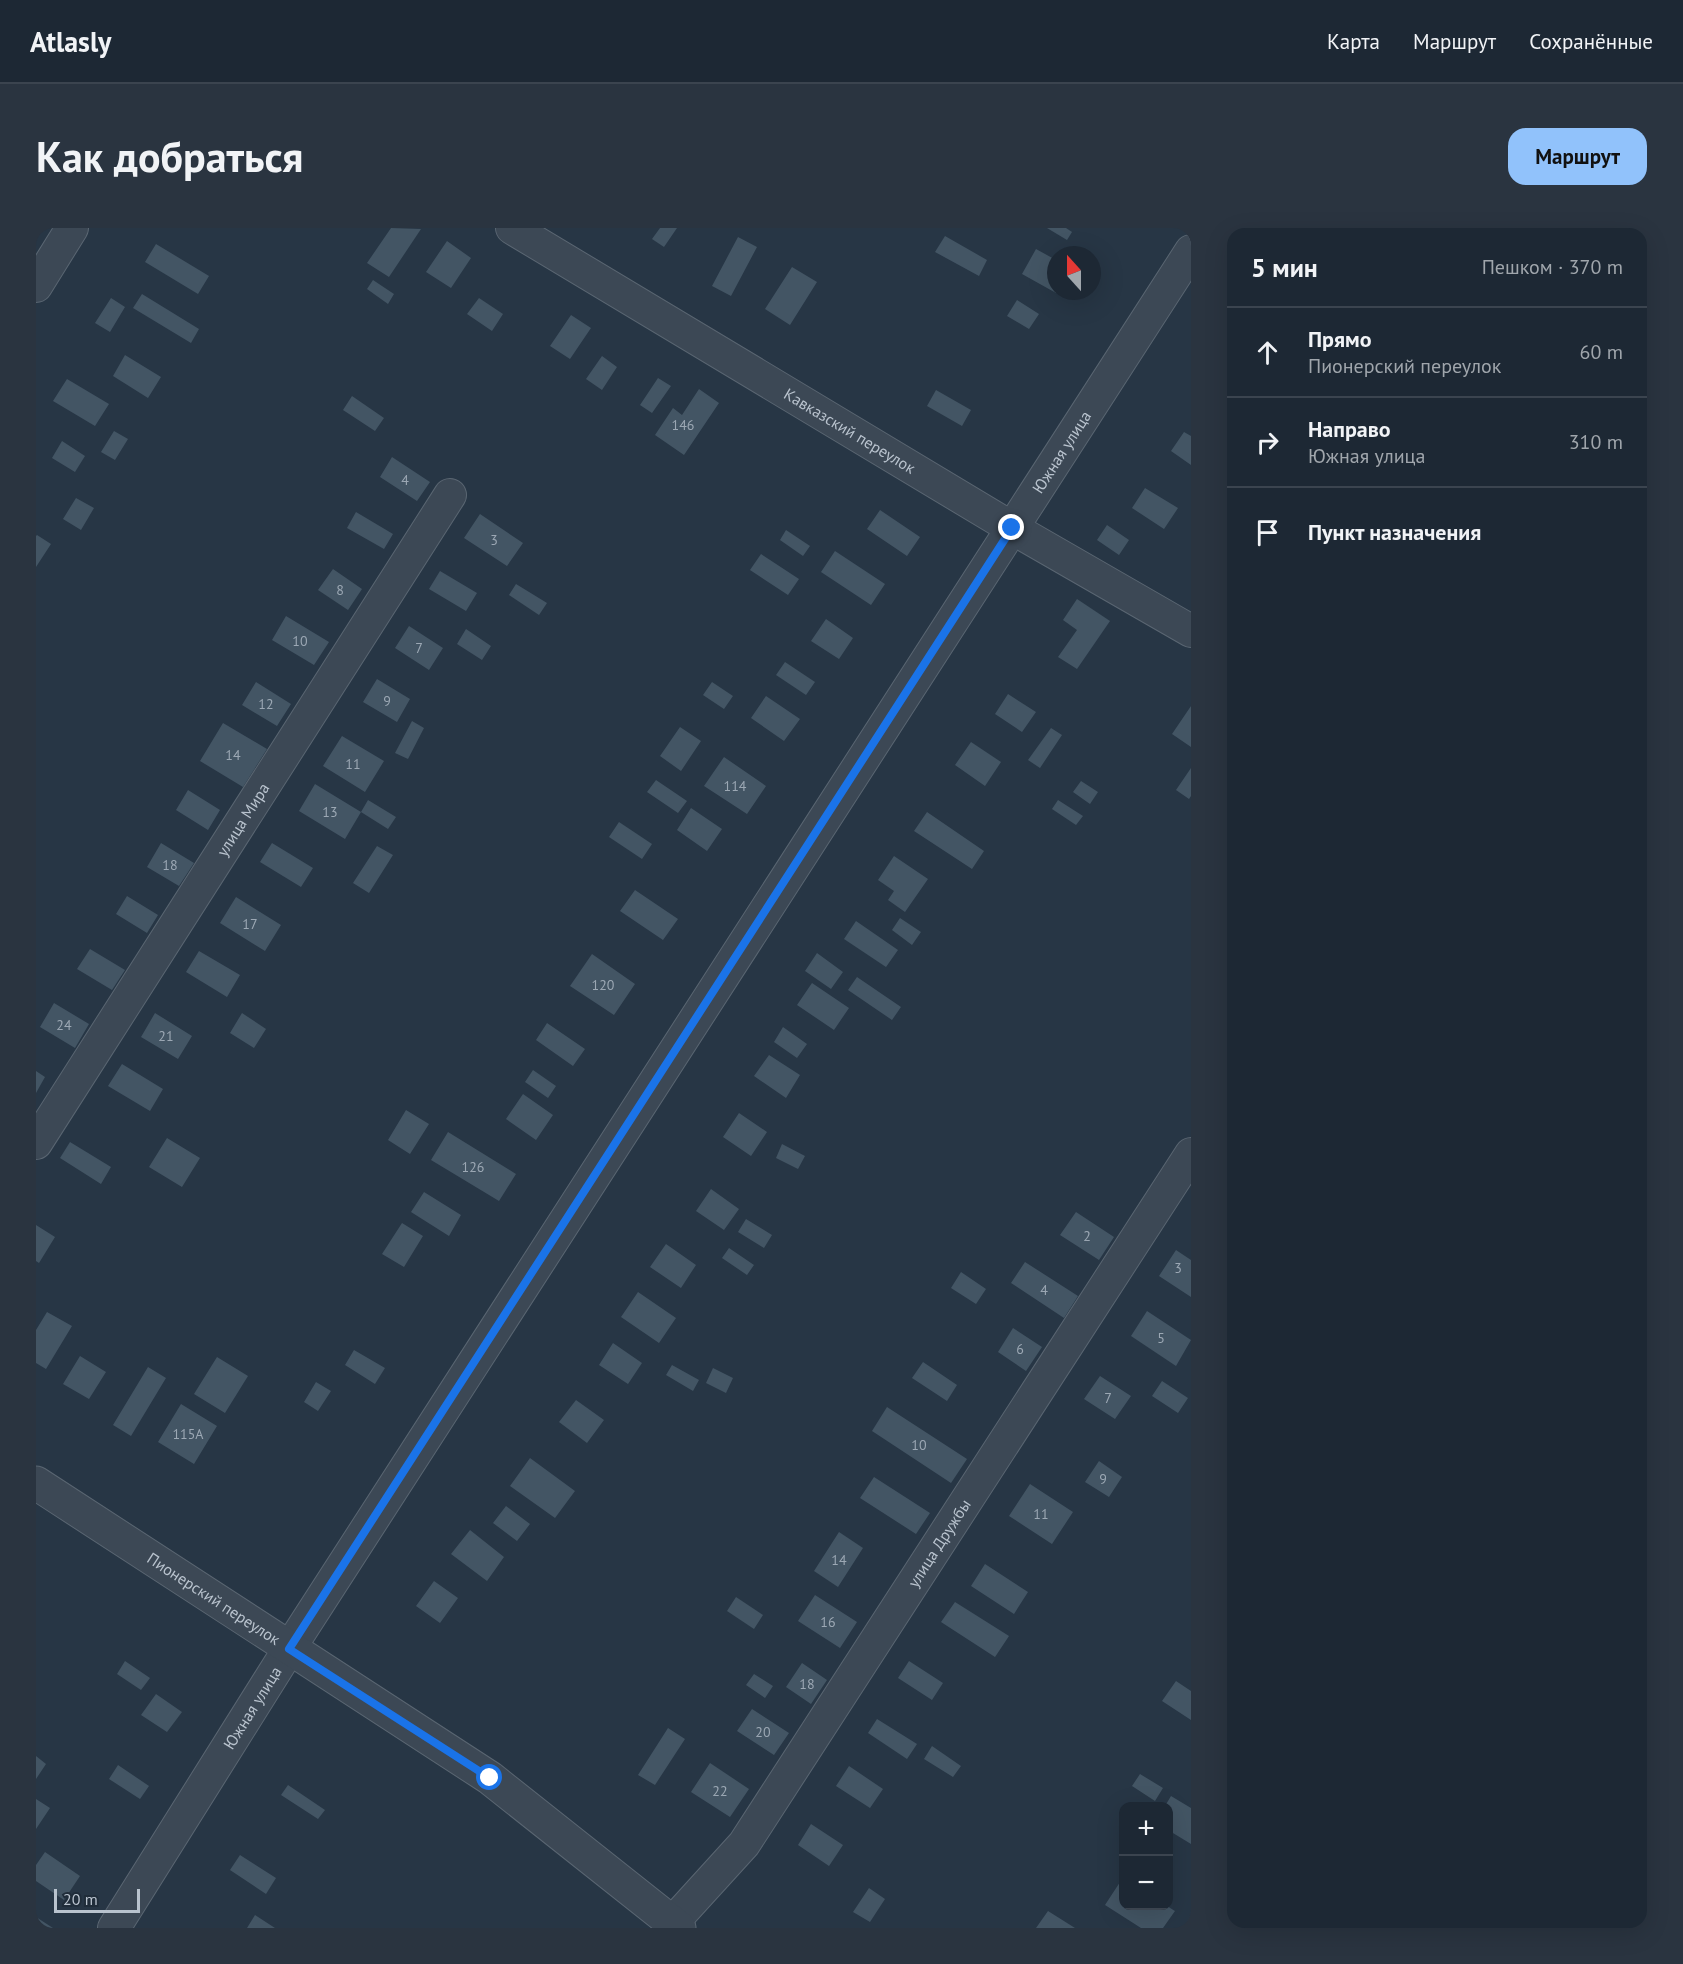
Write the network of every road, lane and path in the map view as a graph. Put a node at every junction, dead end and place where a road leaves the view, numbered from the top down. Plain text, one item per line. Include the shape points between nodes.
1 (72, 228) edge
2 (512, 228) edge
3 (1191, 251) edge
4 (36, 286) edge
5 (450, 495) dead end
6 (1012, 528) junction
7 (1191, 631) edge
8 (36, 1143) edge
9 (1191, 1154) edge
10 (36, 1483) edge
11 (289, 1649) junction
12 (676, 1925) edge
13 (114, 1928) edge

1 - 4 street
2 - 6 street, Кавказский переулок
3 - 6 street, Южная улица
5 - 8 street, улица Мира
6 - 7 street, Кавказский переулок
6 - 11 street, Южная улица
9 - 12 street, улица Дружбы via 744,1844
10 - 11 street, Пионерский переулок
11 - 12 street, Пионерский переулок via 490,1778
11 - 13 street, Южная улица

